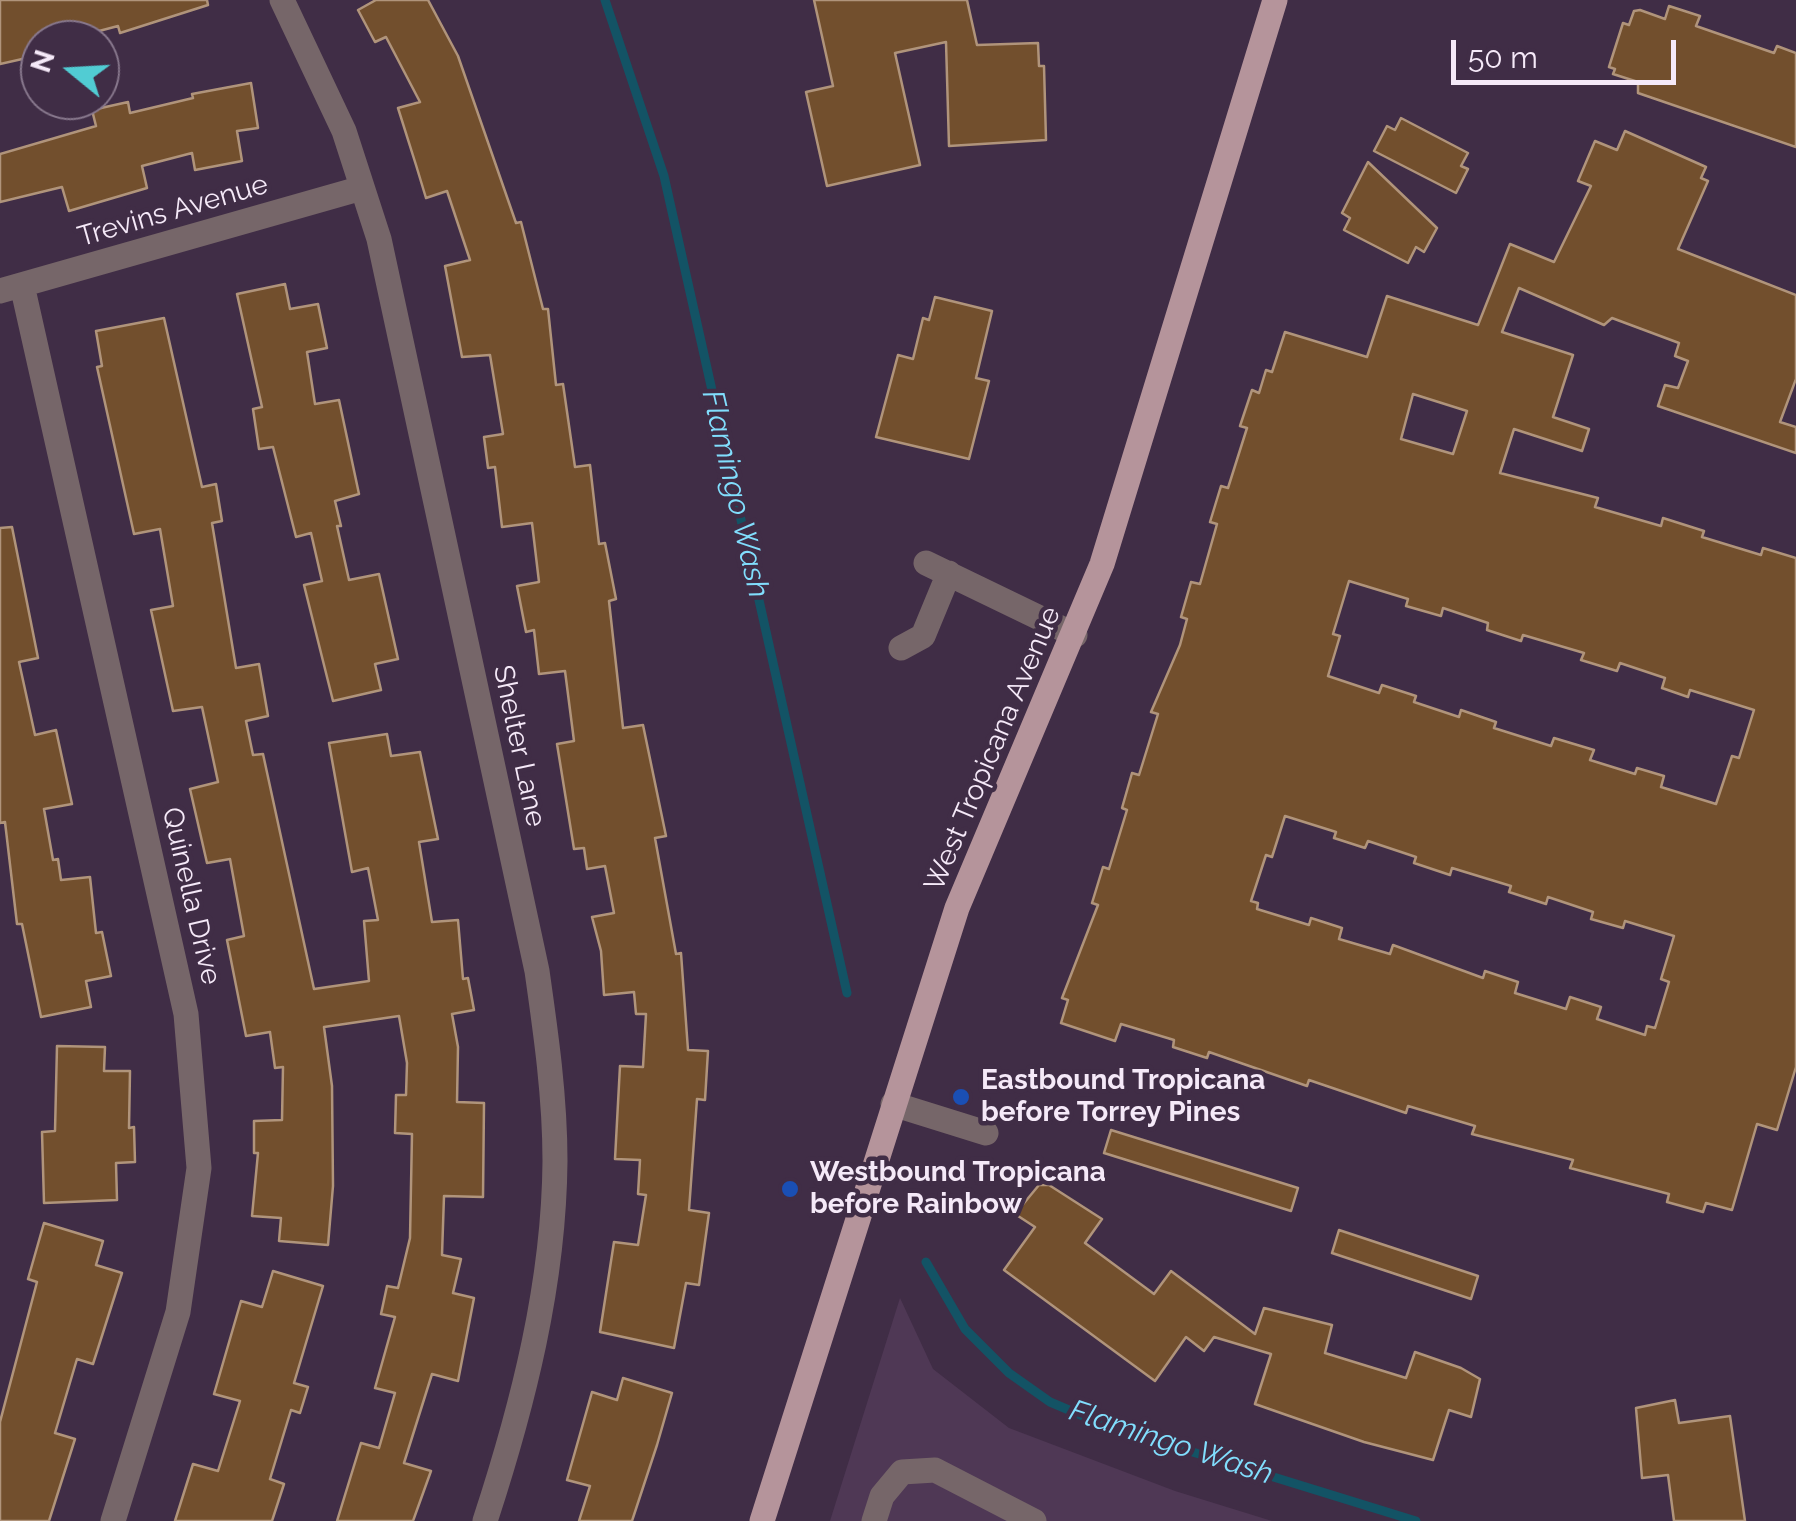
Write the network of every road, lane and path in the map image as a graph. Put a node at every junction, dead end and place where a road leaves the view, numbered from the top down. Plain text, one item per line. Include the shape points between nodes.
1 (282, 0) edge
2 (1275, 0) edge
3 (362, 188) junction
4 (11, 288) edge
5 (1076, 635) junction
6 (900, 648) dead end
7 (892, 1104) junction
8 (986, 1133) dead end
9 (113, 1521) edge
10 (486, 1521) edge
11 (762, 1521) edge
12 (874, 1521) edge
13 (1034, 1521) edge

1 - 3 street, Shelter Lane via 344,131
2 - 5 main road, West Tropicana Avenue
3 - 4 street, Trevins Avenue
3 - 10 street, Shelter Lane via 520,894 550,1066 555,1162 538,1322
4 - 9 street, Quinella Drive via 186,1014 199,1168 178,1312
5 - 6 street via 938,568 923,636
5 - 7 main road, West Tropicana Avenue via 958,908
7 - 8 street
7 - 11 main road, West Tropicana Avenue
12 - 13 street via 882,1496 902,1472 935,1470

